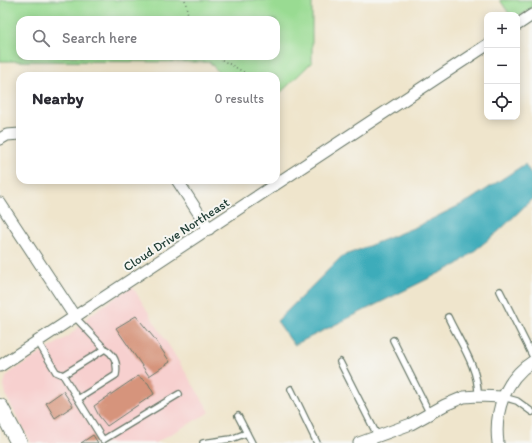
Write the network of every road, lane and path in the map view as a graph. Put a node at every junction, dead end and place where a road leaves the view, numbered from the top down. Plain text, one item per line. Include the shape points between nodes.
1 (185, 0) edge
2 (532, 15) edge
3 (188, 16) edge
4 (520, 23) edge
5 (484, 47) edge
6 (222, 60) edge
7 (244, 72) edge
8 (16, 134) edge
9 (0, 139) edge
10 (280, 182) edge
11 (180, 184) edge
12 (277, 184) edge
13 (0, 203) edge
14 (209, 229) junction
15 (500, 291) dead end
16 (74, 317) junction
17 (448, 317) dead end
18 (393, 340) dead end
19 (38, 342) junction
20 (105, 349) junction
21 (532, 355) edge
22 (340, 362) dead end
23 (532, 362) edge
24 (0, 366) edge
25 (63, 374) junction
26 (292, 389) dead end
27 (179, 394) dead end
28 (478, 396) junction
29 (502, 397) junction
30 (78, 399) junction
31 (0, 407) edge
32 (532, 412) edge
33 (430, 414) junction
34 (238, 416) dead end
35 (247, 433) junction
36 (377, 435) junction
37 (19, 443) edge
38 (203, 443) edge
39 (252, 443) edge
40 (317, 443) edge
41 (359, 443) edge
42 (498, 443) edge

1 - 3 path
2 - 4 street
5 - 10 street, Cloud Drive Northeast
6 - 7 path
8 - 9 street
11 - 14 street
12 - 14 street, Cloud Drive Northeast
13 - 16 street
14 - 16 street, Cloud Drive Northeast
15 - 21 lane
16 - 19 street, Cloud Drive Northeast
16 - 20 lane
17 - 28 lane via 474,369
18 - 33 lane
19 - 24 street, Cloud Drive Northeast
19 - 25 lane via 56,372
20 - 25 lane
20 - 30 lane via 110,352 117,366 116,375
22 - 36 lane
23 - 29 street via 522,368
25 - 30 lane
26 - 40 lane
27 - 30 lane via 103,440
28 - 29 street
28 - 33 street via 453,401
29 - 32 lane via 517,401
29 - 42 street via 497,425
31 - 37 main road
33 - 36 street via 411,424
34 - 35 lane
35 - 38 lane via 231,439
35 - 39 lane
36 - 41 street

